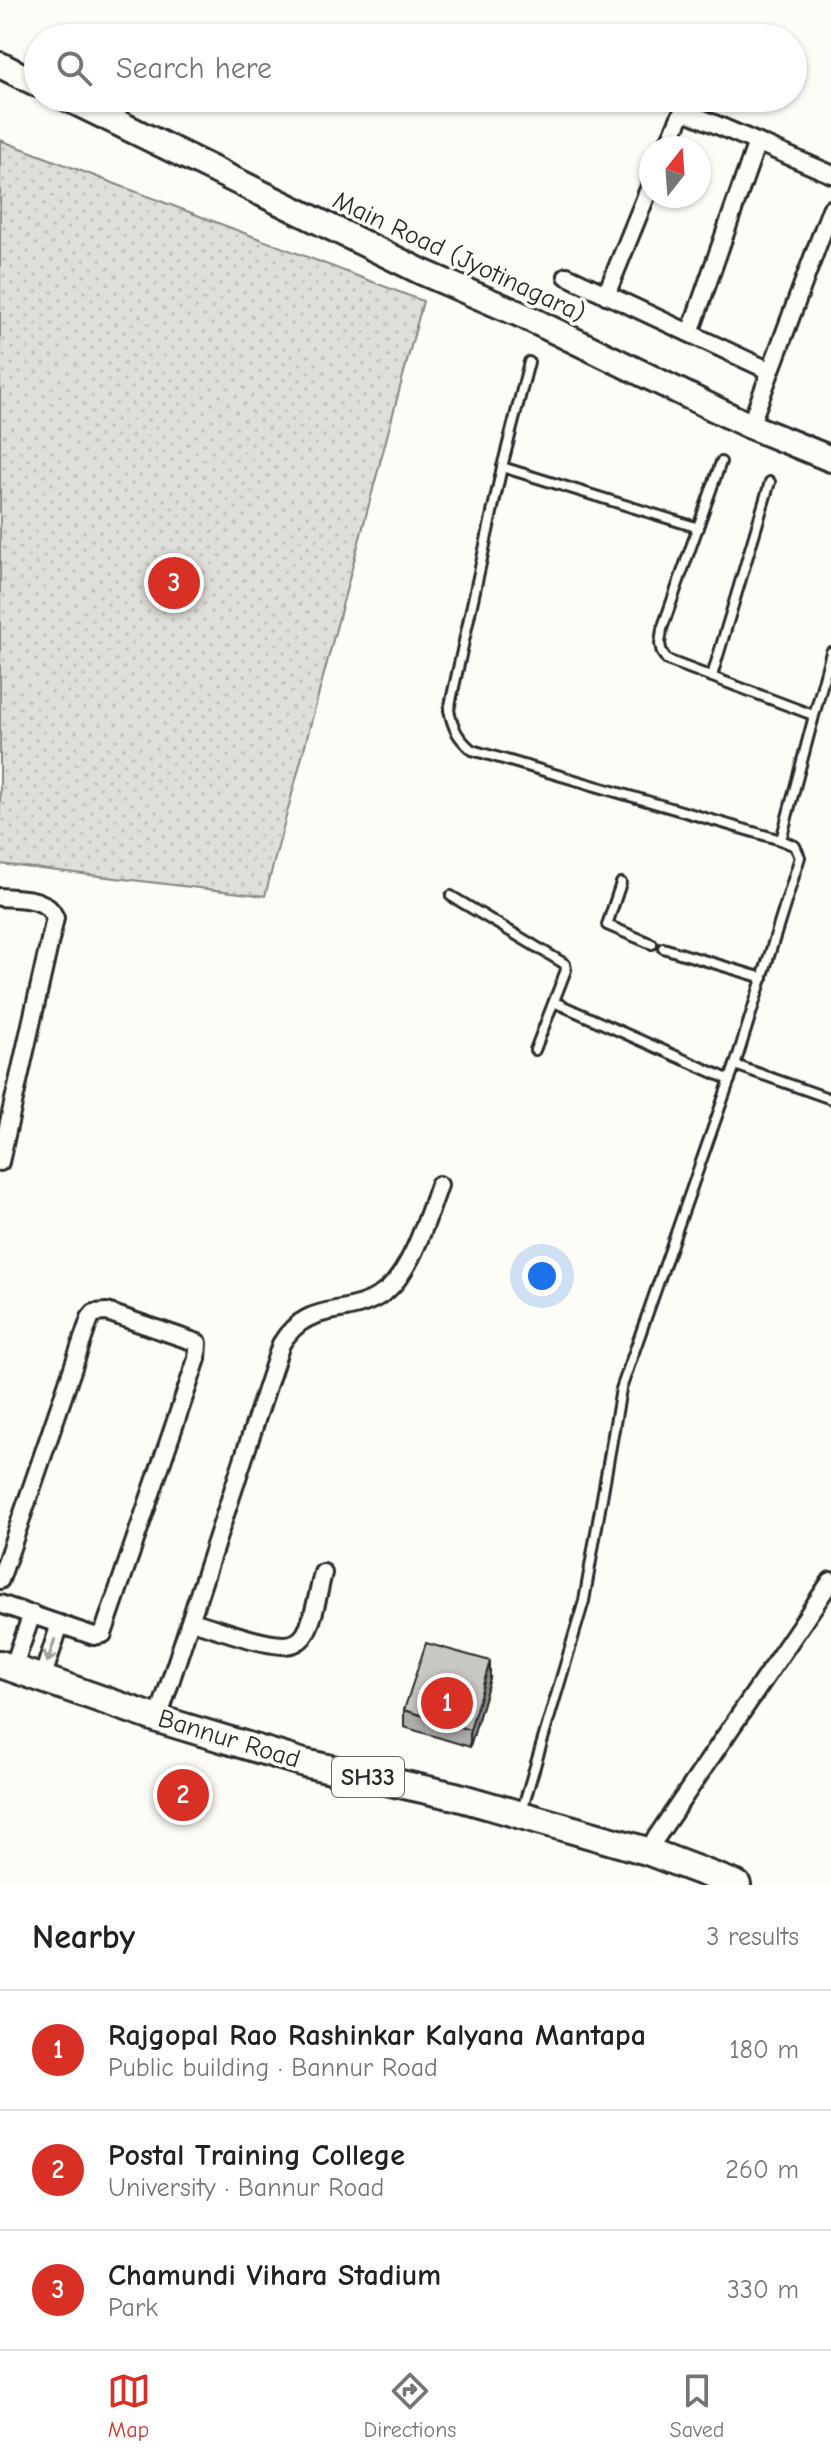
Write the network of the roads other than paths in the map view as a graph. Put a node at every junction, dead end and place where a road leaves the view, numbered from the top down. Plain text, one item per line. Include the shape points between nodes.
1 (0, 65) edge
2 (24, 77) edge
3 (96, 112) edge
4 (671, 136) edge
5 (757, 142) junction
6 (831, 174) edge
7 (641, 208) edge
8 (831, 209) edge
9 (828, 230) edge
10 (567, 276) dead end
11 (606, 295) junction
12 (690, 333) junction
13 (529, 362) dead end
14 (770, 371) junction
15 (750, 426) junction
16 (831, 459) edge
17 (721, 462) dead end
18 (502, 467) junction
19 (770, 482) dead end
20 (699, 528) junction
21 (831, 652) edge
22 (712, 676) junction
23 (813, 715) junction
24 (781, 840) junction
25 (621, 883) dead end
26 (451, 896) dead end
27 (0, 897) edge
28 (652, 944) dead end
29 (663, 948) dead end
30 (763, 978) junction
31 (554, 1002) junction
32 (535, 1050) dead end
33 (735, 1065) junction
34 (730, 1080) junction
35 (831, 1099) edge
36 (0, 1162) edge
37 (439, 1185) dead end
38 (323, 1573) dead end
39 (0, 1580) edge
40 (831, 1581) edge
41 (0, 1604) edge
42 (32, 1614) junction
43 (191, 1621) junction
44 (60, 1624) junction
45 (7, 1666) edge
46 (42, 1679) junction
47 (158, 1719) junction
48 (521, 1814) junction
49 (647, 1851) junction
50 (722, 1883) edge

1 - 2 street
3 - 15 street, Main Road (Jyotinagara)
4 - 5 street via 682,113 689,113
5 - 6 street
5 - 12 street
7 - 11 street
8 - 9 street
9 - 14 street
10 - 11 street
11 - 12 street
12 - 14 street
13 - 18 lane
14 - 15 street
15 - 16 street, Main Road (Jyotinagara)
17 - 20 lane
18 - 20 lane
18 - 24 lane via 449,710 459,739 472,750
19 - 22 lane
20 - 22 lane via 660,644 667,660
21 - 23 lane
22 - 23 lane
23 - 24 lane
24 - 30 lane via 795,846 800,857
25 - 28 lane via 607,925
26 - 31 lane via 563,962 566,970
27 - 36 street via 43,903 55,918
29 - 30 lane
30 - 33 lane
31 - 32 lane
31 - 34 lane
33 - 34 lane
33 - 35 lane
34 - 48 lane via 621,1389 584,1601
37 - 43 street via 423,1232 397,1280 365,1303 305,1317 281,1344
38 - 43 street via 309,1624 297,1643 270,1643
39 - 44 street via 94,1313 107,1312 198,1343 197,1359 103,1634
40 - 49 street
41 - 42 street
42 - 44 street
42 - 45 street
43 - 47 street
44 -> 46 street
45 - 46 main road, Bannur Road / SH33
46 - 47 main road, Bannur Road / SH33
47 - 48 main road, Bannur Road / SH33 via 304,1763
48 - 49 main road, Bannur Road / SH33
49 - 50 main road, Bannur Road / SH33

